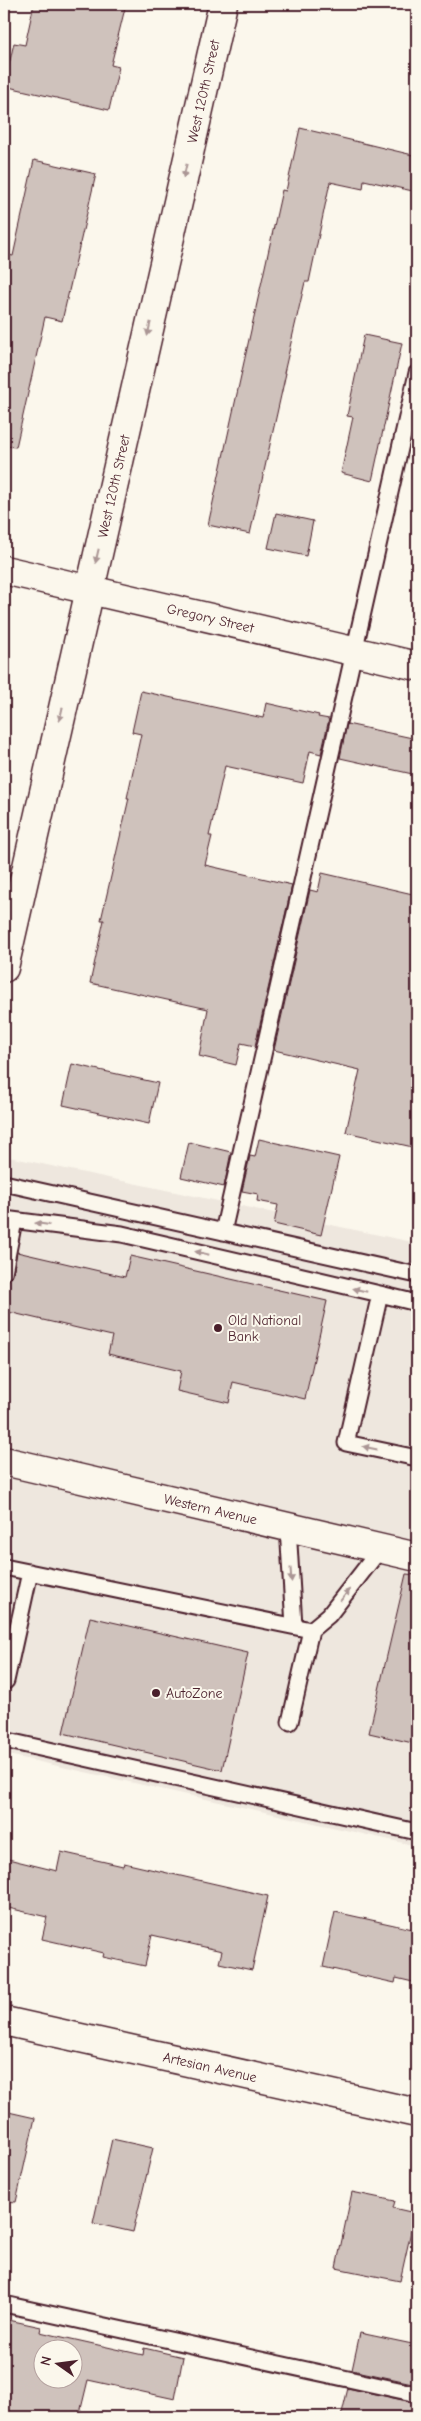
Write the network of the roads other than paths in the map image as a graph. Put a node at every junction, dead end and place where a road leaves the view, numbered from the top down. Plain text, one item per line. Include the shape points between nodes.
1 (223, 4) edge
2 (417, 373) edge
3 (4, 570) edge
4 (90, 590) junction
5 (355, 651) junction
6 (417, 666) edge
7 (4, 968) edge
8 (4, 1184) edge
9 (9, 1220) edge
10 (223, 1232) junction
11 (4, 1272) edge
12 (417, 1276) edge
13 (380, 1294) junction
14 (417, 1303) edge
15 (417, 1458) edge
16 (4, 1461) edge
17 (288, 1527) junction
18 (381, 1548) junction
19 (417, 1557) edge
20 (4, 1567) edge
21 (30, 1572) junction
22 (294, 1626) junction
23 (311, 1630) junction
24 (6, 1681) dead end
25 (290, 1722) dead end
26 (4, 1740) edge
27 (417, 1832) edge
28 (4, 2020) edge
29 (417, 2113) edge
30 (4, 2304) edge
31 (417, 2394) edge

1 -> 4 street, West 120th Street
2 - 5 lane
3 - 4 street, Gregory Street
4 - 5 street, Gregory Street
4 -> 7 street, West 120th Street
5 - 6 street, Gregory Street
5 - 10 lane
8 - 10 lane
9 - 11 lane
13 -> 9 lane via 122,1234
10 - 12 lane
13 - 14 lane
15 -> 13 lane via 346,1443
16 - 17 street, Western Avenue
17 - 18 street, Western Avenue
17 -> 22 lane
18 - 19 street, Western Avenue
23 -> 18 lane via 329,1615
20 - 21 lane
21 - 22 lane
21 - 24 lane
22 - 23 lane
23 - 25 lane
26 - 27 lane
28 - 29 street, Artesian Avenue
30 - 31 lane

